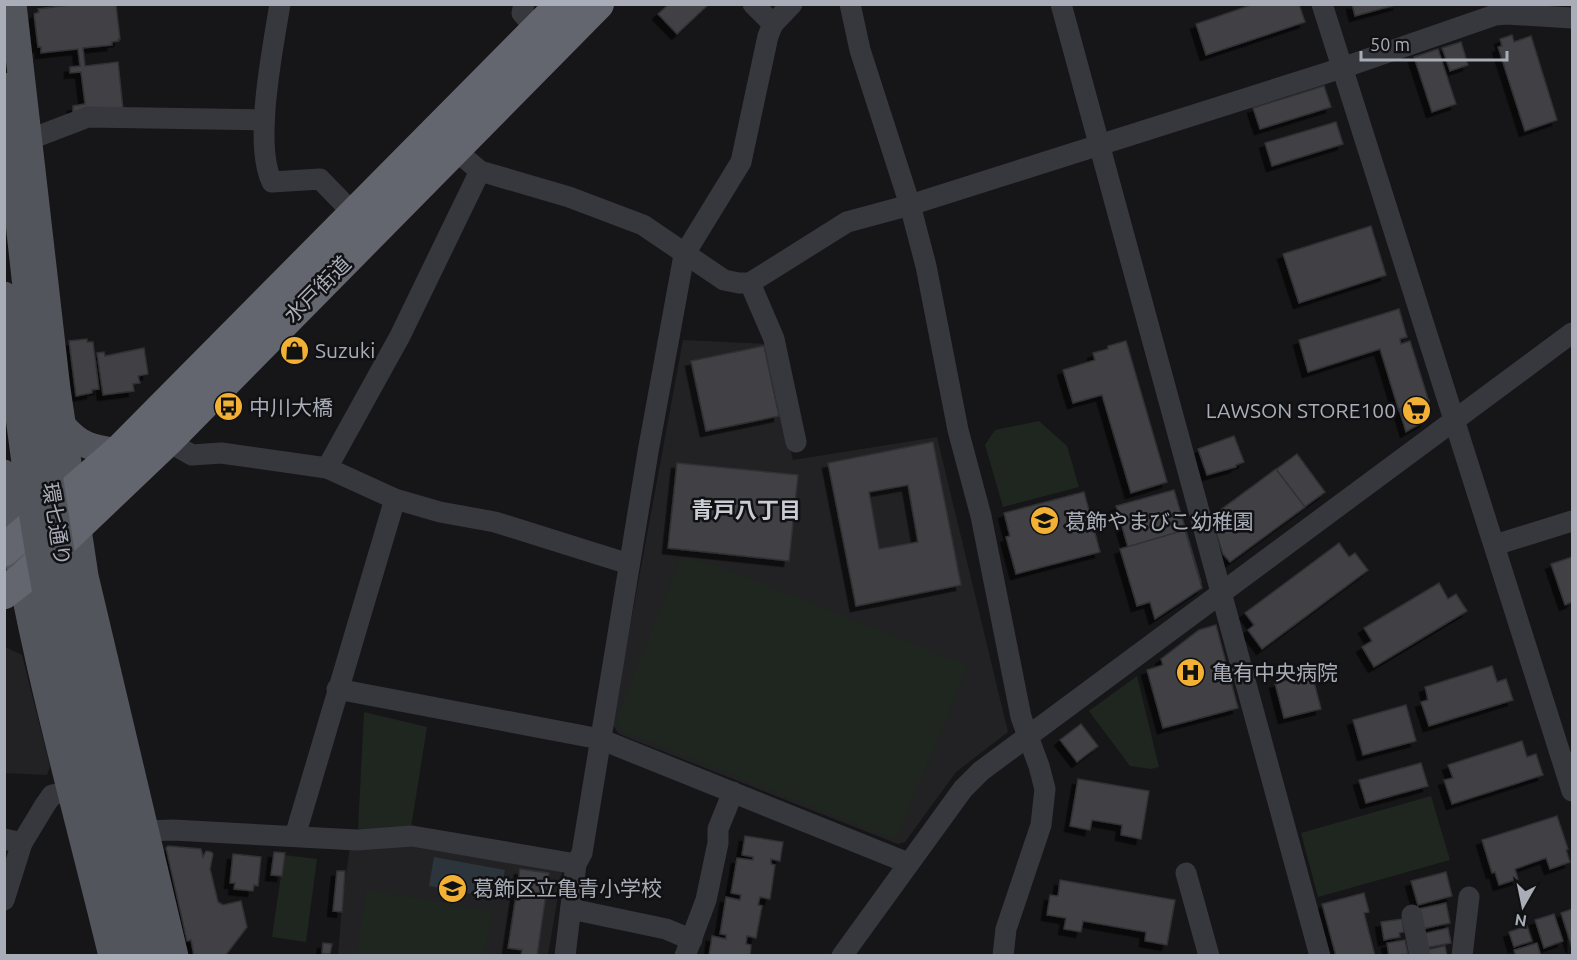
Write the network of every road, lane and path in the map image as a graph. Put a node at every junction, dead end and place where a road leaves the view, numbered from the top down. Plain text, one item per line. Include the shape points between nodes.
1 (14, 4) edge
2 (280, 4) edge
3 (562, 4) edge
4 (598, 4) edge
5 (753, 4) edge
6 (792, 4) edge
7 (850, 4) edge
8 (1060, 4) edge
9 (1322, 4) edge
10 (1493, 10) edge
11 (530, 17) edge
12 (1572, 18) edge
13 (772, 24) junction
14 (1342, 68) junction
15 (4, 86) edge
16 (264, 120) junction
17 (28, 140) junction
18 (1099, 144) junction
19 (454, 149) junction
20 (480, 171) junction
21 (910, 205) junction
22 (353, 213) junction
23 (684, 255) junction
24 (750, 283) junction
25 (4, 295) edge
26 (1572, 333) edge
27 (57, 389) junction
28 (4, 406) edge
29 (1454, 419) junction
30 (63, 426) junction
31 (166, 441) junction
32 (796, 442) dead end
33 (118, 452) junction
34 (327, 468) junction
35 (4, 473) edge
36 (72, 492) junction
37 (395, 499) junction
38 (1572, 521) edge
39 (78, 525) junction
40 (1495, 545) junction
41 (10, 546) edge
42 (629, 564) junction
43 (13, 586) edge
44 (1221, 592) junction
45 (104, 662) junction
46 (42, 669) junction
47 (337, 690) junction
48 (1027, 735) junction
49 (600, 739) junction
50 (72, 791) junction
51 (1572, 791) edge
52 (733, 792) junction
53 (146, 831) junction
54 (20, 836) edge
55 (295, 836) junction
56 (908, 863) junction
57 (576, 864) junction
58 (1186, 873) dead end
59 (1469, 897) dead end
60 (4, 900) edge
61 (571, 909) junction
62 (1412, 915) dead end
63 (688, 948) edge
64 (112, 956) edge
65 (131, 956) edge
66 (154, 956) edge
67 (175, 956) edge
68 (565, 956) edge
69 (842, 956) edge
70 (1003, 956) edge
71 (1209, 956) edge
72 (1320, 956) edge
73 (1420, 956) edge
74 (1462, 956) edge

1 - 17 main road
2 - 16 street
3 - 11 highway, 水戸街道
4 - 19 highway, 水戸街道
5 - 13 street
6 - 13 street
7 - 21 street via 860,50
8 - 18 street
9 - 14 street
10 - 12 street
10 - 14 street
11 - 22 highway, 水戸街道
13 - 23 street via 741,162
14 - 18 street
14 - 29 street
15 - 66 main road, 環七通り, bridge via 48,470 66,582
16 - 17 street via 88,117
16 - 22 street via 266,171 272,182 320,179
17 - 27 main road
18 - 21 street
18 - 44 street
19 - 20 street
19 - 31 highway, 水戸街道
20 - 23 street via 569,197 643,225
20 - 34 street via 400,336
21 - 24 street via 847,222
21 - 48 street
22 - 33 highway, 水戸街道
23 - 24 street via 724,280
23 - 42 street
24 - 32 street via 774,339
25 - 65 main road, 環七通り, bridge via 45,588
26 - 29 street
27 - 28 main road via 51,402 40,408 15,411
27 - 30 main road
29 - 40 street
29 - 44 street
30 - 33 main road via 83,445
30 - 36 main road
31 - 34 street via 192,455 221,453
31 - 39 highway, 水戸街道
33 - 36 highway, 水戸街道
34 - 37 street
35 - 41 main road
36 - 39 main road
36 - 41 highway, 水戸街道
37 - 42 street via 495,522
37 - 47 street
38 - 40 street
39 - 43 highway, 水戸街道
39 - 45 main road
40 - 51 street
41 - 43 main road
42 - 49 street
43 - 46 main road
44 - 48 street
44 - 72 street
45 - 46 main road via 87,635 52,641
45 - 53 main road
46 - 50 main road
47 - 49 street
47 - 55 street
48 - 56 street via 963,789
48 - 70 street via 1045,789 1044,809 1006,928
49 - 52 street
49 - 57 street via 582,853
50 - 54 street via 52,795
50 - 64 main road
52 - 56 street
52 - 63 street via 718,828 706,900
53 - 55 street
53 - 67 main road
54 - 60 street
55 - 57 street via 357,840 412,836
56 - 69 street
57 - 61 street
58 - 71 street
59 - 74 street
61 - 63 street via 666,929
61 - 68 street
62 - 73 street

